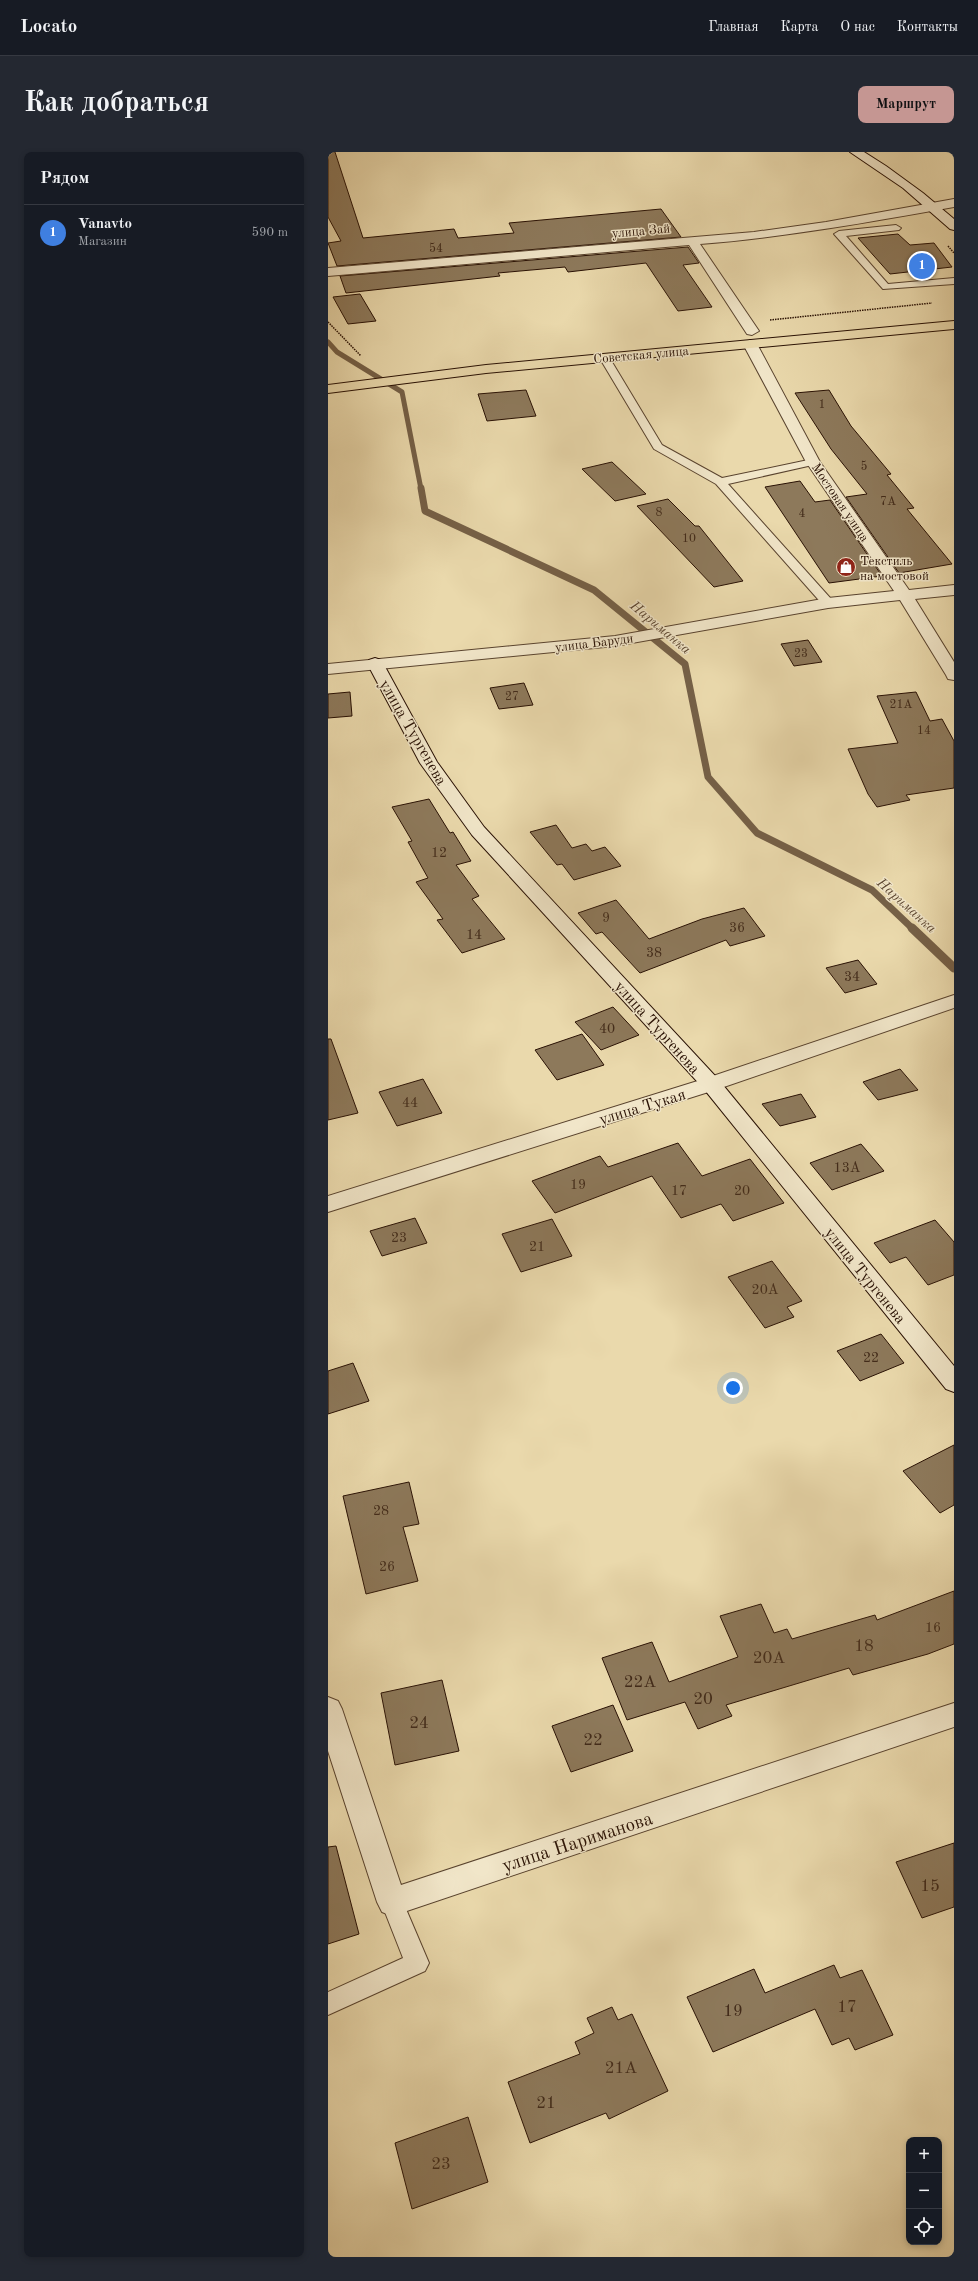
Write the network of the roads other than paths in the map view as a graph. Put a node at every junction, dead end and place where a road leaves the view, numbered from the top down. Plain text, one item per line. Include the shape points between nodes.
1 (856, 152) edge
2 (954, 203) edge
3 (935, 207) junction
4 (954, 226) edge
5 (896, 228) dead end
6 (692, 241) junction
7 (328, 272) edge
8 (954, 281) edge
9 (954, 314) edge
10 (954, 325) edge
11 (749, 332) junction
12 (676, 338) dead end
13 (604, 349) junction
14 (328, 389) edge
15 (813, 462) junction
16 (720, 482) junction
17 (954, 590) edge
18 (905, 596) junction
19 (828, 603) junction
20 (375, 663) junction
21 (328, 669) edge
22 (954, 675) edge
23 (954, 1001) edge
24 (711, 1084) junction
25 (328, 1204) edge
26 (954, 1383) edge
27 (328, 1709) edge
28 (954, 1716) edge
29 (392, 1902) junction
30 (328, 2004) edge

1 - 3 street via 882,166
2 - 3 street, улица Зай
3 - 4 street
3 - 6 street, улица Зай via 826,226
5 - 8 lane via 838,234 886,287
6 - 7 street, улица Зай
6 - 11 street, Мостовая улица
9 - 11 main road, Советская улица
10 - 11 main road, Советская улица
11 - 12 main road, Советская улица
11 - 13 main road, Советская улица
11 - 15 street, Мостовая улица
13 - 14 main road, Советская улица via 486,369
13 - 16 lane via 658,447
15 - 16 lane
15 - 18 street, Мостовая улица
16 - 19 lane
17 - 18 street, улица Баруди
18 - 19 street, улица Баруди
18 - 22 street, Мостовая улица
19 - 20 street, улица Баруди via 616,641
20 - 21 street, улица Баруди
20 - 24 street, улица Тургенева via 429,763 478,831
23 - 24 street, улица Тукая
24 - 25 street, улица Тукая
24 - 26 street, улица Тургенева
27 - 29 street
28 - 29 street, улица Нариманова
29 - 30 lane via 417,1963

